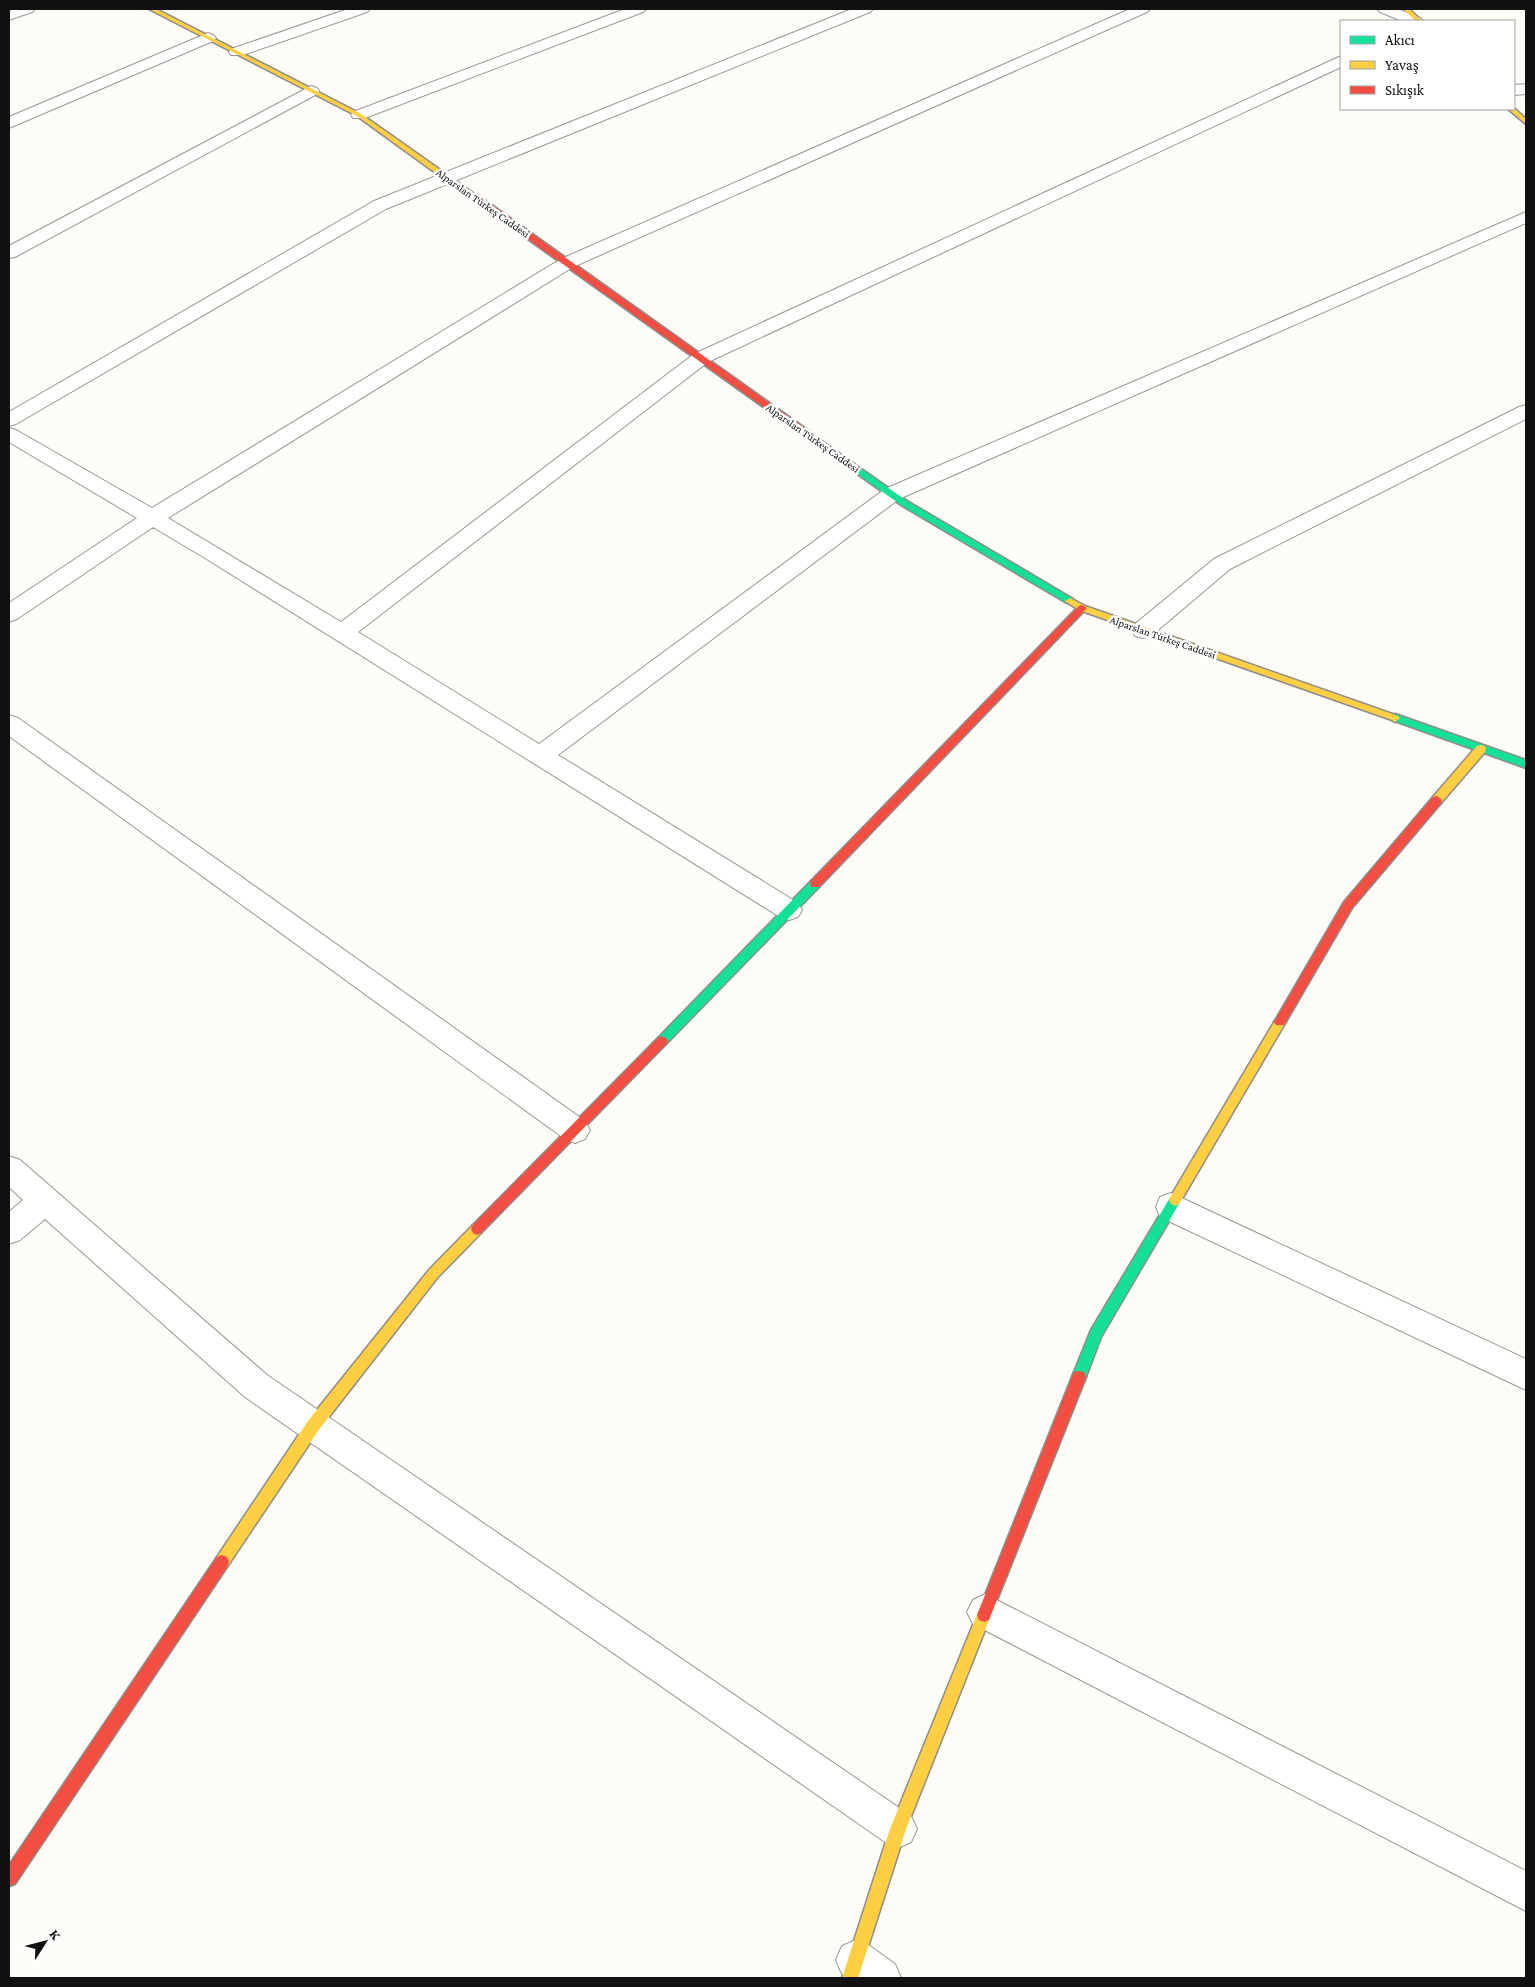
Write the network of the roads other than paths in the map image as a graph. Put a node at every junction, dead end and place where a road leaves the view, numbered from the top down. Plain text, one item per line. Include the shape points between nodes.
1 (27, 9) edge
2 (152, 9) edge
3 (362, 9) edge
4 (638, 9) edge
5 (865, 9) edge
6 (1142, 9) edge
7 (1386, 9) edge
8 (1406, 9) edge
9 (9, 16) edge
10 (1414, 20) edge
11 (1416, 20) edge
12 (208, 38) junction
13 (237, 52) junction
14 (1340, 61) edge
15 (311, 91) junction
16 (1511, 110) edge
17 (359, 115) junction
18 (1526, 122) edge
19 (9, 123) edge
20 (447, 178) junction
21 (1526, 217) edge
22 (9, 253) edge
23 (567, 263) junction
24 (701, 358) junction
25 (1526, 411) edge
26 (9, 420) edge
27 (9, 434) edge
28 (892, 494) junction
29 (152, 518) junction
30 (1082, 608) junction
31 (9, 614) edge
32 (1143, 630) junction
33 (342, 633) junction
34 (9, 724) edge
35 (1481, 749) junction
36 (540, 756) junction
37 (1526, 764) edge
38 (789, 910) junction
39 (574, 1130) junction
40 (9, 1169) edge
41 (45, 1201) junction
42 (1171, 1207) junction
43 (9, 1230) edge
44 (1526, 1375) edge
45 (313, 1426) junction
46 (985, 1612) junction
47 (898, 1829) junction
48 (9, 1878) edge
49 (1526, 1892) edge
50 (863, 1972) edge

1 - 9 street
2 - 12 street, Alparslan Türkeş Caddesi
3 - 13 street
4 - 17 street
5 - 20 street
6 - 23 street
7 - 10 street
8 - 11 street
12 - 13 street, Alparslan Türkeş Caddesi
12 - 19 street
13 - 15 street, Alparslan Türkeş Caddesi
14 - 24 street
15 - 17 street, Alparslan Türkeş Caddesi
15 - 22 street
16 - 18 street
17 - 20 street, Alparslan Türkeş Caddesi
20 - 23 street, Alparslan Türkeş Caddesi
20 - 26 street via 380,205
21 - 28 street
23 - 24 street, Alparslan Türkeş Caddesi
23 - 29 street
24 - 28 street, Alparslan Türkeş Caddesi
24 - 33 street
25 - 32 street via 1222,564
27 - 29 street
28 - 30 street, Alparslan Türkeş Caddesi
28 - 36 street
29 - 31 street
29 - 33 street
30 - 32 street, Alparslan Türkeş Caddesi
30 - 38 street
32 - 35 street, Alparslan Türkeş Caddesi
33 - 36 street
34 - 39 street
35 - 37 street, Alparslan Türkeş Caddesi
35 - 42 street via 1348,904
36 - 38 street
38 - 39 street
39 - 45 street via 433,1274
40 - 41 street
41 - 43 street
41 - 45 street via 256,1386
42 - 44 street
42 - 46 street via 1096,1334
45 - 47 street
45 - 48 street
46 - 47 street
46 - 49 street
47 - 50 street

